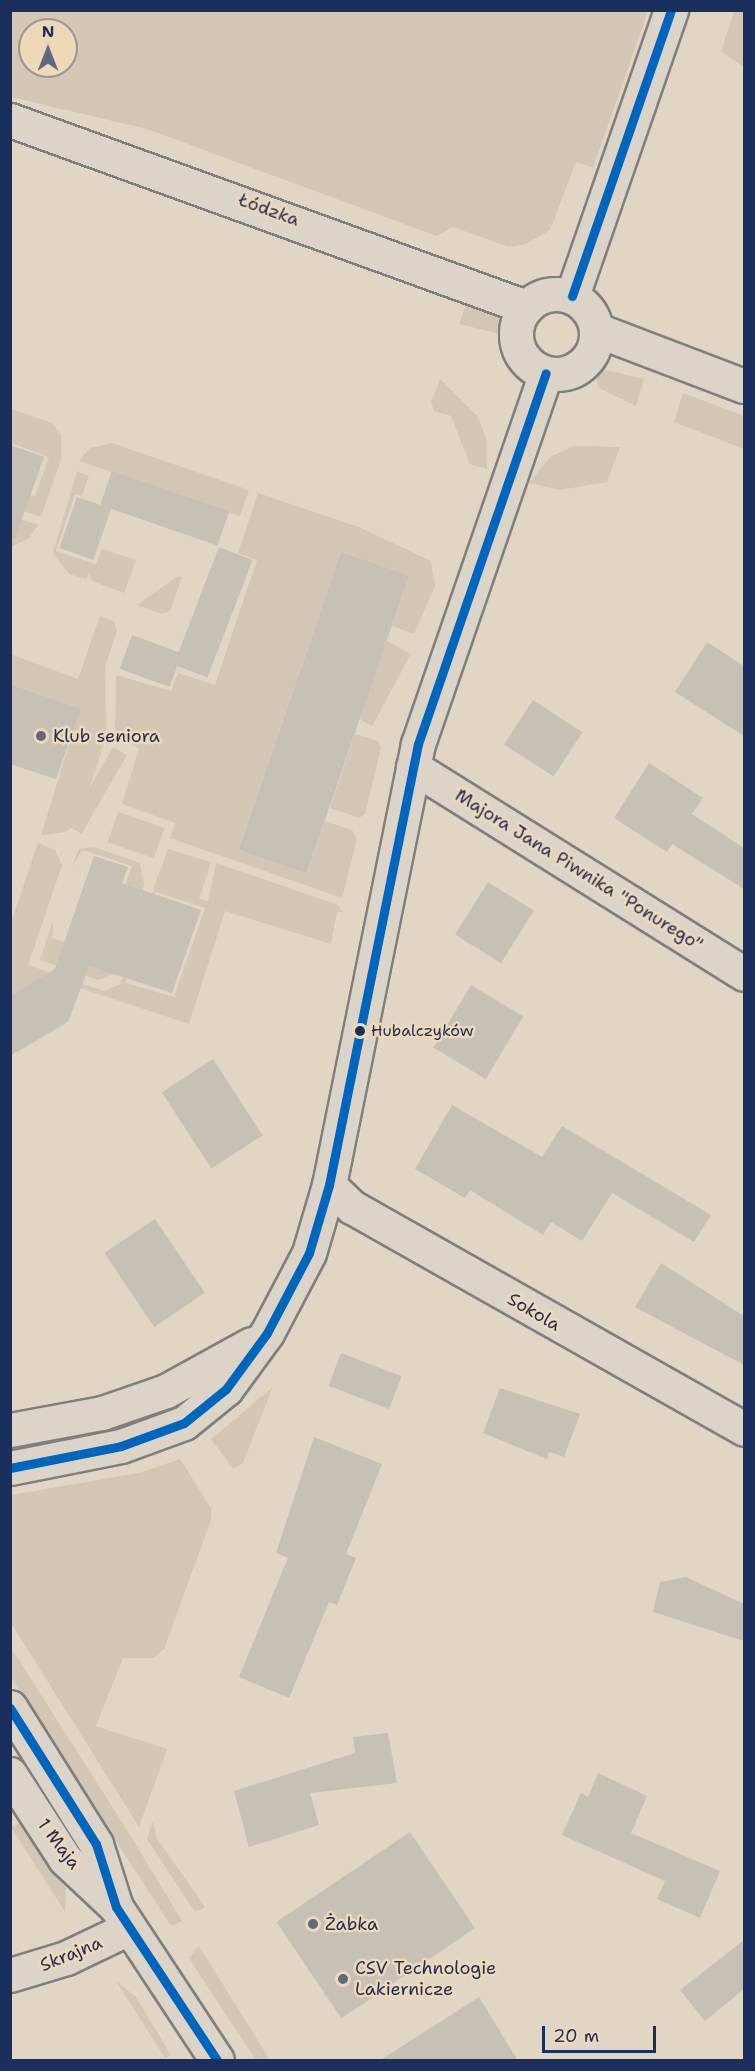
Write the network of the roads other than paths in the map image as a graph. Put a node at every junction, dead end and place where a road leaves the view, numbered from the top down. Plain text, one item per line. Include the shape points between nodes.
1 (671, 10) edge
2 (10, 120) edge
3 (572, 296) junction
4 (526, 307) junction
5 (597, 330) junction
6 (546, 373) junction
7 (744, 386) edge
8 (412, 767) junction
9 (744, 974) edge
10 (329, 1185) junction
11 (267, 1334) junction
12 (744, 1429) edge
13 (10, 1431) edge
14 (10, 1468) edge
15 (10, 1707) edge
16 (10, 1774) edge
17 (122, 1918) junction
18 (10, 1975) edge
19 (217, 2061) edge

1 - 3 street
2 - 4 street, Łódzka
3 - 4 street via 539,297
3 - 5 street via 589,310
4 - 6 street via 516,325 517,345 528,363
5 - 6 street via 593,349 582,365
5 - 7 street
6 - 8 street
8 - 9 street, Majora Jana Piwnika "Ponurego"
8 - 10 street
10 - 11 street via 309,1253
10 - 12 street, Sokola via 352,1207
11 - 13 street via 166,1391 102,1413
11 - 14 street via 226,1389 184,1423 121,1446
15 - 17 street, 1 Maja via 96,1844
16 - 17 street, 1 Maja via 65,1859
17 - 18 street, Skrajna via 66,1958
17 - 19 street, 1 Maja

